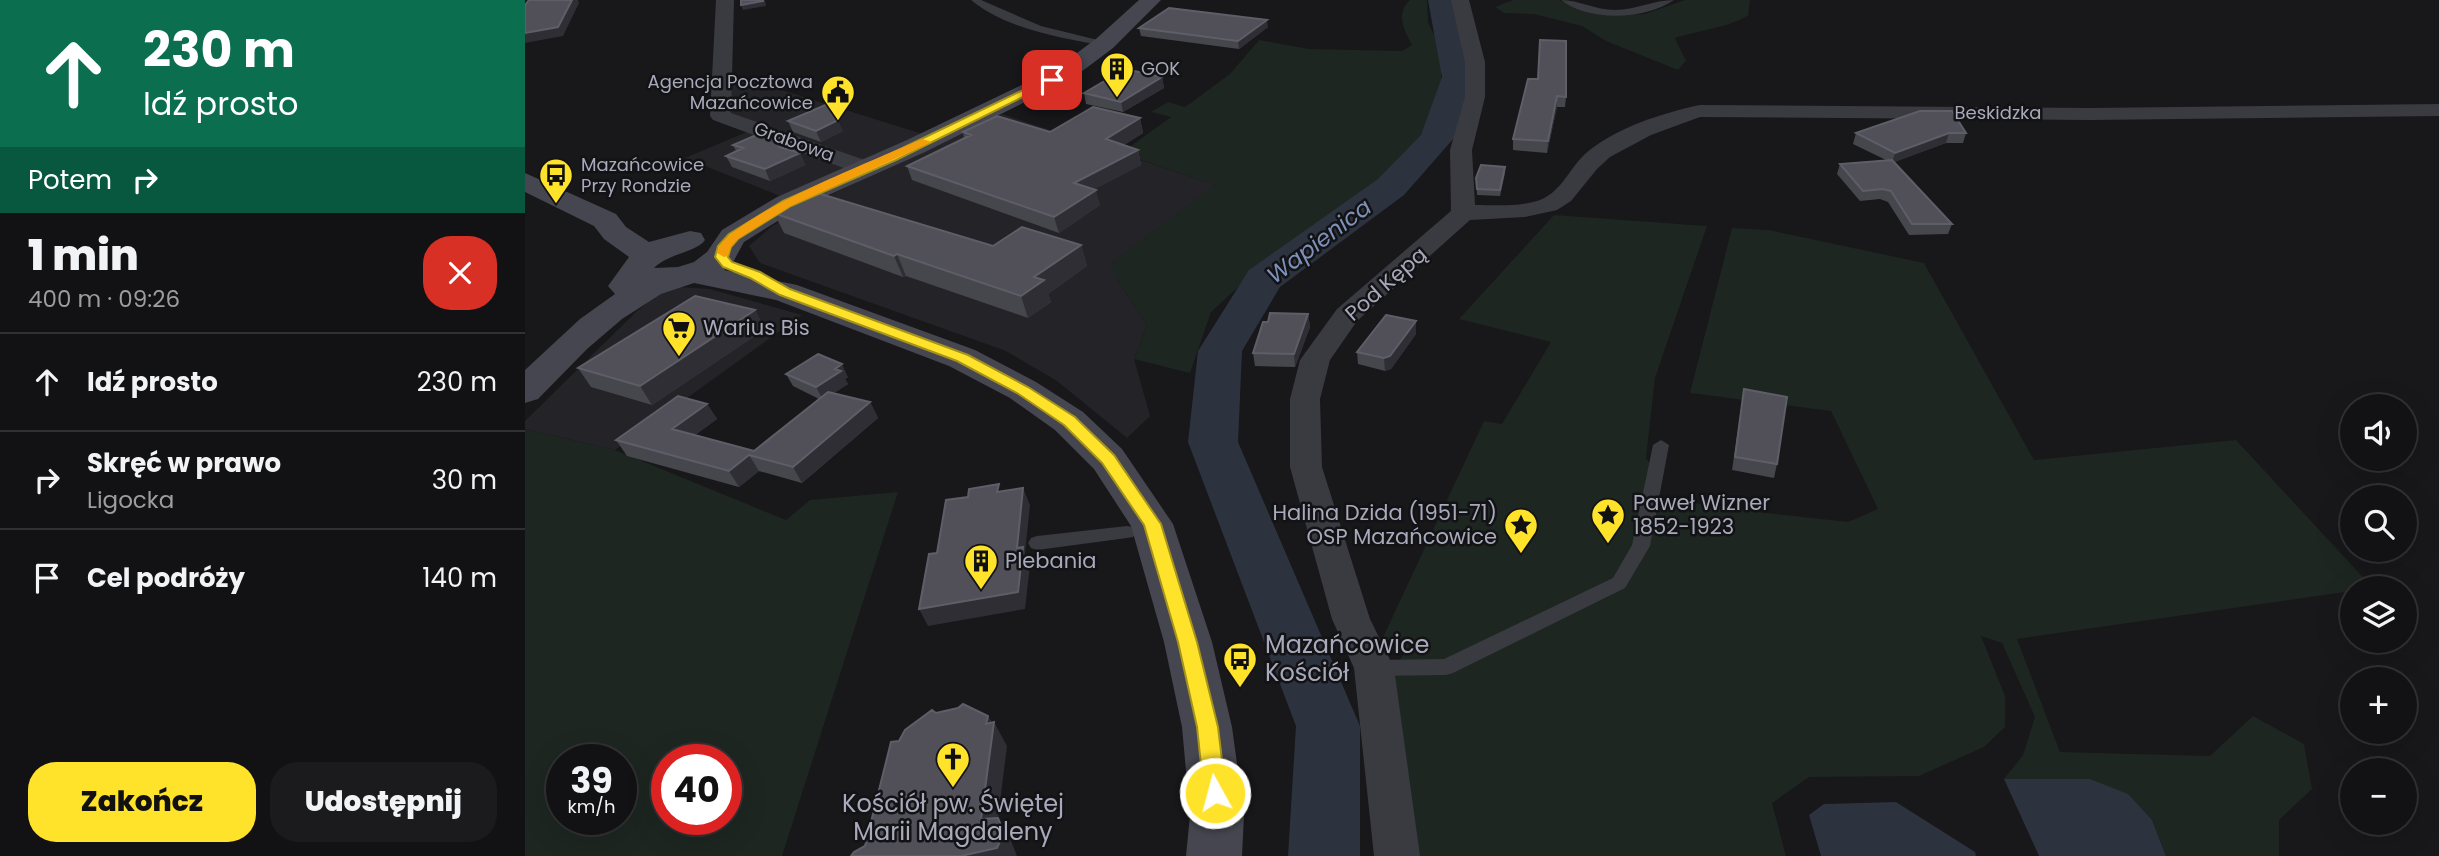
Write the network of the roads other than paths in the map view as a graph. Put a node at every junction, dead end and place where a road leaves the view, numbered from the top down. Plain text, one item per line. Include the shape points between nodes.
1 (725, 0) edge
2 (975, 0) edge
3 (1151, 0) edge
4 (1460, 0) edge
5 (1565, 0) edge
6 (1670, 0) edge
7 (1105, 43) junction
8 (2439, 110) edge
9 (868, 169) junction
10 (525, 181) edge
11 (1463, 213) junction
12 (605, 220) junction
13 (710, 245) junction
14 (663, 270) junction
15 (785, 292) junction
16 (525, 391) edge
17 (1661, 445) dead end
18 (1127, 532) dead end
19 (1037, 543) dead end
20 (1374, 668) junction
21 (1214, 856) edge
22 (1397, 856) edge

1 - 9 street, Grabowa via 720,116
2 - 7 lane via 1001,16 1051,34
3 - 7 street
4 - 11 street via 1475,62 1475,97 1461,150
5 - 6 lane via 1612,13
7 - 9 street via 1039,87
8 - 11 street, Beskidzka via 2090,114 1700,111 1685,113 1606,150 1558,200 1544,207
9 - 13 street via 787,204
10 - 12 street
11 - 20 street, Pod Kępą via 1347,315 1315,360 1305,399 1306,467 1351,619
12 - 13 street via 669,239
12 - 14 street
13 - 14 street
13 - 14 street via 664,247
13 - 15 street via 727,264
14 - 15 street
14 - 16 street via 568,347
15 - 21 street via 963,358 1069,421 1108,459 1152,524 1188,642 1207,727 1217,815
17 - 20 lane via 1641,546 1619,583 1446,667
18 - 19 lane
20 - 22 street, Pod Kępą

